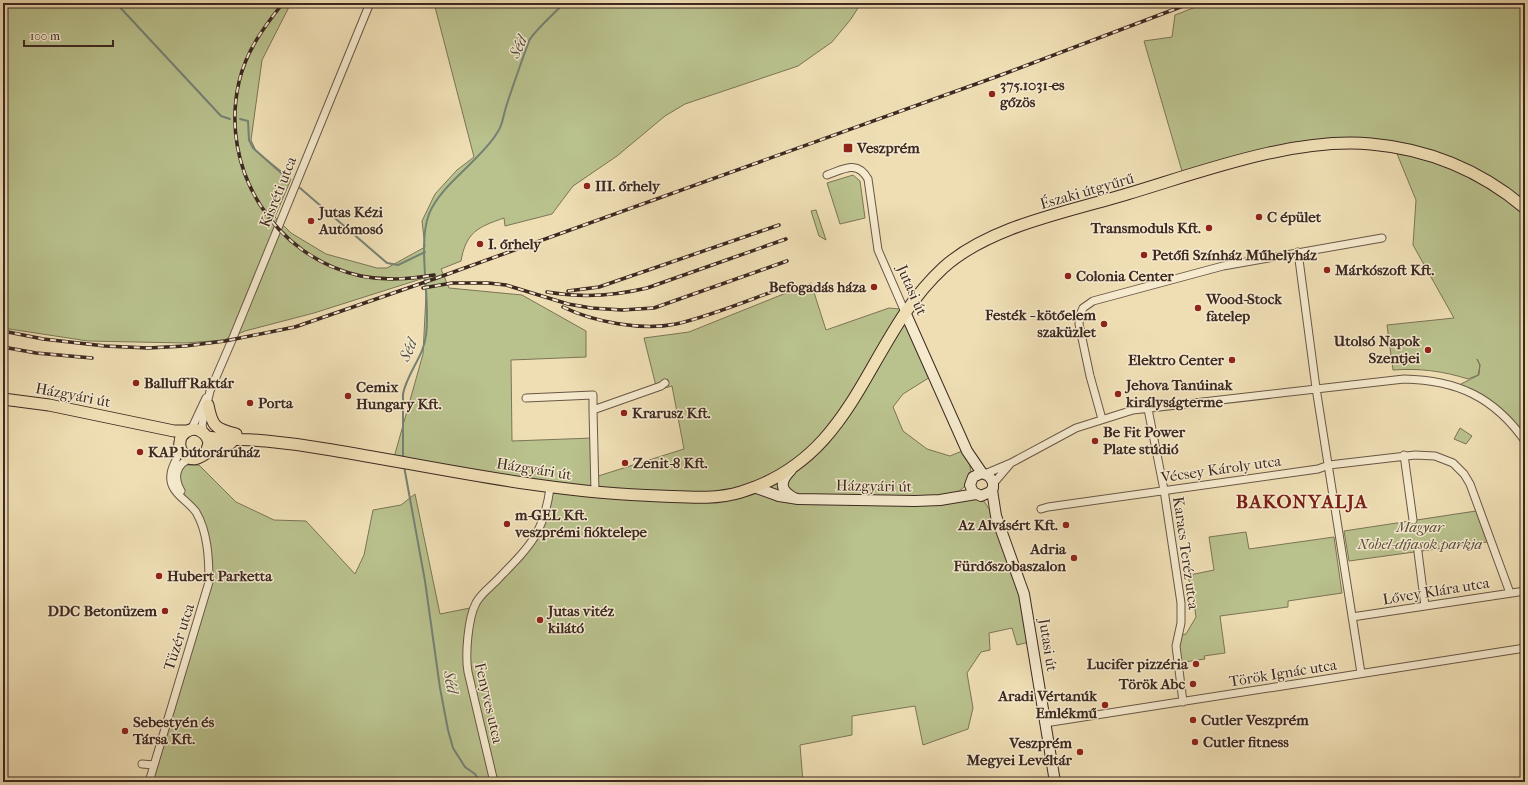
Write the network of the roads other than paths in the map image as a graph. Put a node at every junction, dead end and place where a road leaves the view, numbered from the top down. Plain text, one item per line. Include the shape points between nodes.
1 (370, 3) edge
2 (827, 175) dead end
3 (1525, 208) edge
4 (1382, 238) dead end
5 (1298, 252) junction
6 (906, 312) junction
7 (664, 383) dead end
8 (1316, 388) junction
9 (210, 391) junction
10 (526, 398) dead end
11 (3, 399) edge
12 (208, 405) junction
13 (1148, 408) junction
14 (593, 410) junction
15 (1102, 419) junction
16 (137, 423) junction
17 (190, 430) junction
18 (205, 435) junction
19 (266, 441) junction
20 (1525, 441) edge
21 (180, 446) junction
22 (206, 453) junction
23 (1404, 455) junction
24 (191, 458) junction
25 (1011, 463) junction
26 (1329, 465) junction
27 (791, 469) junction
28 (978, 477) junction
29 (992, 487) junction
30 (550, 488) junction
31 (754, 488) junction
32 (1164, 490) junction
33 (595, 492) junction
34 (978, 495) junction
35 (950, 498) junction
36 (798, 499) junction
37 (187, 501) junction
38 (1041, 510) dead end
39 (996, 516) junction
40 (1413, 520) dead end
41 (1418, 552) dead end
42 (1525, 590) edge
43 (1510, 593) junction
44 (1425, 606) junction
45 (1352, 618) junction
46 (1525, 648) edge
47 (1361, 674) junction
48 (1183, 702) junction
49 (1045, 722) junction
50 (142, 764) dead end
51 (154, 765) junction
52 (150, 782) edge
53 (494, 782) edge
54 (1055, 782) edge

1 - 9 street, Kisréti utca
2 - 6 street, Jutasi út via 847,168 857,168 868,179 878,250
3 - 6 main road, Északi útgyűrű via 1501,189 1456,164 1420,153 1369,144 1321,144 1291,149 1008,229 971,247 946,265
4 - 5 street
5 - 8 street
5 - 15 street via 1223,266 1086,304 1081,311 1079,324
6 - 27 main road, Északi útgyűrű via 860,390 825,440
6 - 28 street, Jutasi út
7 - 14 street
8 - 13 street
8 - 20 street via 1404,379 1460,387 1484,399 1505,416
8 - 26 street
9 - 12 street, Kisréti utca
9 - 17 street, Kisréti utca
10 - 14 street via 593,395
11 - 16 main road, Házgyári út via 49,405
12 - 18 street, Kisréti utca via 202,425
12 - 19 main road via 210,417 218,429
13 - 15 street
13 - 32 street, Karacs Teréz utca
14 - 33 street
15 - 25 street via 1076,428
16 - 17 main road via 174,431
16 - 21 main road via 162,432
17 - 18 main road via 198,430
17 - 21 main road via 181,438
18 - 19 main road, Házgyári út
18 - 22 main road via 209,444
19 - 22 main road, Házgyári út via 218,446
19 - 30 main road, Házgyári út
21 - 24 main road via 185,455
21 - 37 street, Tüzér utca via 171,470 171,481
22 - 24 main road via 198,458
23 - 26 street, Vécsey Károly utca
23 - 40 street
23 - 43 street, Vécsey Károly utca via 1443,458 1456,465 1468,479
24 - 37 street, Tüzér utca via 180,465 176,475 177,484
25 - 28 street
25 - 29 street
26 - 32 street, Vécsey Károly utca via 1318,469
26 - 45 street
27 - 31 main road, Északi útgyűrű
27 - 36 street via 783,482 786,493
28 - 29 street, Jutasi út via 990,478
28 - 34 street, Jutasi út via 972,490
28 - 35 street
29 - 34 street via 987,494
29 - 39 street, Jutasi út
30 - 33 main road, Házgyári út
30 - 53 street, Fenyves utca via 545,517 535,538 476,602 468,641 468,672
31 - 33 main road, Házgyári út via 711,498
31 - 36 street, Házgyári út
32 - 38 street, Vécsey Károly utca
32 - 48 street, Karacs Teréz utca via 1182,603 1176,646
34 - 35 street, Házgyári út
34 - 39 street, Jutasi út
35 - 36 street, Házgyári út via 915,501
37 - 51 street, Tüzér utca via 197,514 203,530 209,582
39 - 49 street, Jutasi út via 1024,594
41 - 44 street
42 - 43 street, Lővey Klára utca
43 - 44 street, Lővey Klára utca
44 - 45 street, Lővey Klára utca
45 - 47 street
46 - 47 street, Török Ignác utca
47 - 48 street, Török Ignác utca
48 - 49 street, Török Ignác utca
49 - 54 street, Jutasi út
50 - 51 street
51 - 52 street, Tüzér utca

